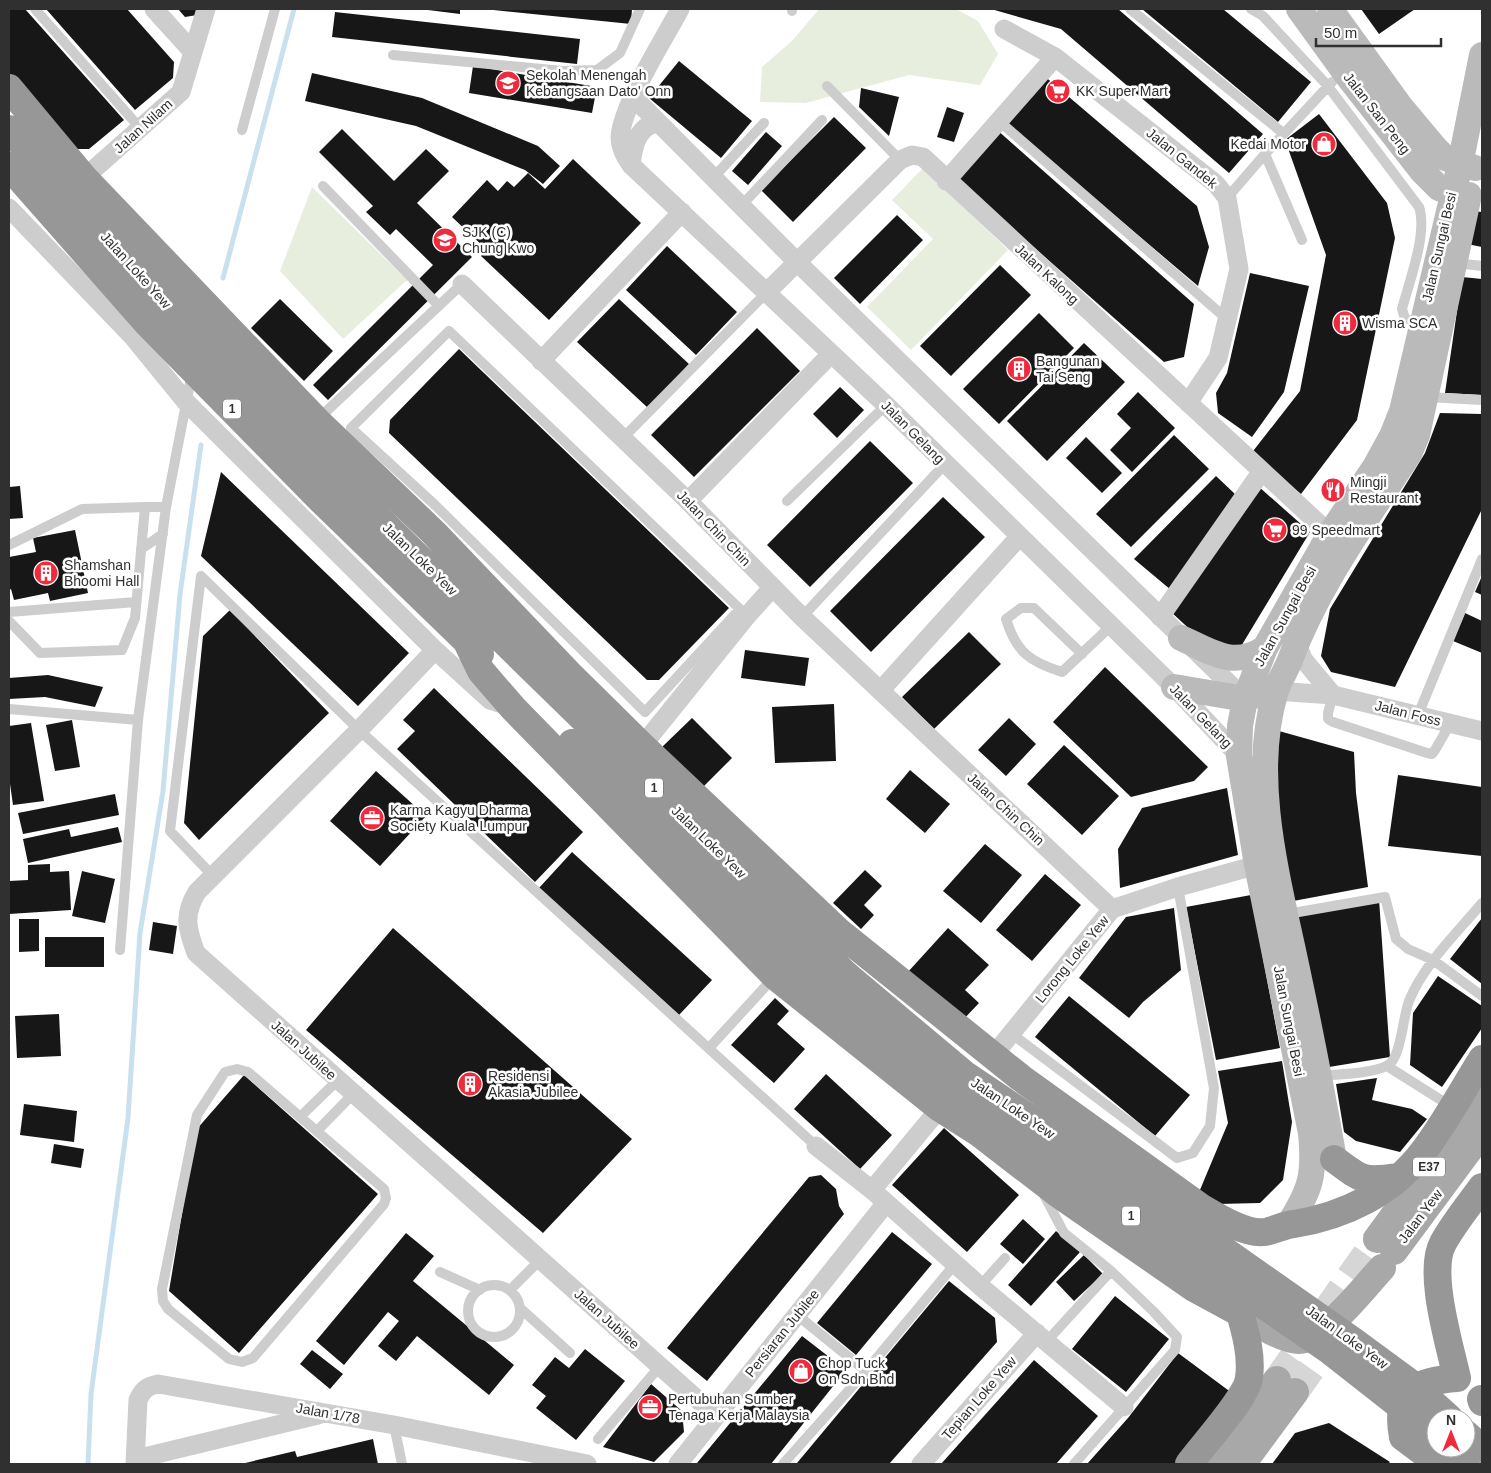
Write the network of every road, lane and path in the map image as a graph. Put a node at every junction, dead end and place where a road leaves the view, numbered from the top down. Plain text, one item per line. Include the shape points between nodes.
1 (35, 9) edge
2 (154, 9) edge
3 (206, 9) edge
4 (275, 9) edge
5 (640, 9) edge
6 (680, 9) edge
7 (1130, 9) edge
8 (1251, 9) edge
9 (1300, 9) edge
10 (1330, 9) edge
11 (1004, 29) dead end
12 (193, 52) junction
13 (393, 55) dead end
14 (1482, 55) edge
15 (1055, 57) junction
16 (1351, 71) junction
17 (827, 86) dead end
18 (9, 88) edge
19 (633, 97) junction
20 (822, 120) dead end
21 (999, 121) junction
22 (658, 123) junction
23 (764, 124) dead end
24 (140, 128) junction
25 (9, 129) edge
26 (242, 130) dead end
27 (1284, 133) junction
28 (1482, 138) edge
29 (1265, 154) junction
30 (900, 160) junction
31 (631, 165) junction
32 (9, 166) edge
33 (84, 178) junction
34 (713, 178) junction
35 (946, 180) junction
36 (1468, 185) edge
37 (323, 186) dead end
38 (1227, 198) junction
39 (741, 206) junction
40 (9, 208) edge
41 (682, 212) junction
42 (1302, 240) dead end
43 (797, 262) junction
44 (1459, 263) junction
45 (1482, 266) edge
46 (462, 284) joint
47 (765, 294) junction
48 (438, 306) junction
49 (1228, 320) junction
50 (1436, 333) junction
51 (831, 354) junction
52 (541, 361) junction
53 (192, 369) junction
54 (1435, 394) junction
55 (1482, 400) edge
56 (186, 402) junction
57 (1188, 403) junction
58 (886, 405) junction
59 (316, 421) junction
60 (623, 438) junction
61 (945, 464) junction
62 (1262, 471) junction
63 (787, 500) dead end
64 (688, 501) junction
65 (435, 505) junction
66 (145, 507) junction
67 (166, 507) junction
68 (434, 533) junction
69 (163, 534) junction
70 (1330, 534) junction
71 (1020, 537) junction
72 (9, 545) edge
73 (141, 548) junction
74 (1482, 558) edge
75 (513, 583) junction
76 (772, 588) junction
77 (475, 596) junction
78 (136, 602) junction
79 (9, 612) edge
80 (802, 617) junction
81 (1160, 617) junction
82 (9, 621) edge
83 (1111, 626) junction
84 (1181, 638) junction
85 (1296, 641) junction
86 (467, 642) junction
87 (1265, 648) junction
88 (435, 650) junction
89 (1082, 654) junction
90 (1174, 687) junction
91 (880, 691) junction
92 (1275, 691) junction
93 (1333, 695) junction
94 (1245, 699) junction
95 (512, 708) junction
96 (9, 709) edge
97 (1418, 715) junction
98 (138, 720) junction
99 (1450, 724) junction
100 (359, 730) junction
101 (1482, 730) edge
102 (642, 746) junction
103 (1239, 756) junction
104 (1266, 781) junction
105 (1257, 865) junction
106 (213, 876) junction
107 (1178, 887) junction
108 (1482, 903) edge
109 (1112, 909) junction
110 (1286, 914) junction
111 (120, 950) dead end
112 (1433, 960) junction
113 (775, 976) junction
114 (838, 983) junction
115 (1482, 996) edge
116 (1012, 1034) junction
117 (709, 1048) junction
118 (993, 1056) junction
119 (1482, 1059) edge
120 (1387, 1066) junction
121 (1320, 1076) junction
122 (338, 1080) junction
123 (353, 1094) junction
124 (1482, 1095) edge
125 (1452, 1107) junction
126 (940, 1108) junction
127 (300, 1117) junction
128 (317, 1131) junction
129 (1097, 1131) junction
130 (1482, 1132) edge
131 (816, 1146) joint
132 (1334, 1159) joint
133 (1022, 1166) junction
134 (1398, 1177) junction
135 (1482, 1187) edge
136 (1057, 1193) junction
137 (879, 1196) junction
138 (1289, 1224) junction
139 (1384, 1253) junction
140 (1005, 1258) dead end
141 (541, 1259) junction
142 (955, 1264) junction
143 (1111, 1271) junction
144 (440, 1272) dead end
145 (980, 1286) junction
146 (480, 1290) junction
147 (510, 1290) junction
148 (520, 1308) junction
149 (1240, 1313) junction
150 (797, 1315) junction
151 (1042, 1337) junction
152 (570, 1353) dead end
153 (660, 1366) junction
154 (866, 1371) junction
155 (1457, 1378) junction
156 (1482, 1400) edge
157 (1124, 1407) junction
158 (1438, 1408) edge
159 (326, 1413) junction
160 (716, 1416) junction
161 (394, 1425) junction
162 (1426, 1429) edge
163 (598, 1439) dead end
164 (136, 1461) edge
165 (402, 1464) edge
166 (587, 1464) edge
167 (678, 1464) edge
168 (783, 1464) edge
169 (921, 1464) edge
170 (1074, 1464) edge
171 (1189, 1464) edge
172 (1214, 1464) edge
173 (1242, 1464) edge
174 (1439, 1464) edge

1 - 24 lane
2 - 12 street
3 - 12 street, Jalan Nilam
4 - 26 lane
5 - 13 lane via 620,53 597,70 563,71
6 - 19 street, Jalan Gelang
7 - 27 lane
8 - 16 lane
9 - 16 street, Jalan San Peng
10 - 16 street, Jalan San Peng
11 - 15 street, Jalan Gandek
12 - 24 street, Jalan Nilam via 182,92
14 - 36 street, Jalan Sungai Besi
15 - 21 street
15 - 38 street, Jalan Gandek via 1216,184
16 - 27 lane
16 - 36 street, Jalan San Peng via 1422,171 1439,188
16 - 50 lane via 1422,215 1402,309 1405,319
17 - 30 lane
18 - 33 highway
19 - 22 street
19 - 31 street, Jalan Gelang via 620,138 622,150
20 - 39 lane
21 - 35 street
21 - 49 lane
22 - 31 street via 644,128 638,136
22 - 34 street
23 - 34 lane
24 - 33 street, Jalan Nilam
25 - 77 highway, Jalan Loke Yew / 1 via 167,304 344,485
27 - 29 lane
28 - 36 street, Jalan Sungai Besi
29 - 38 lane
29 - 42 lane
30 - 35 street, Jalan Kalong via 912,155 923,157
30 - 43 street
31 - 41 street, Jalan Gelang
32 - 53 highway, Jalan Loke Yew / 1 via 148,324
33 - 59 highway
34 - 39 street
35 - 57 street, Jalan Kalong
36 - 44 street, Jalan Sungai Besi
36 - 50 street, Jalan Sungai Besi
37 - 48 lane
38 - 49 street, Jalan Gandek via 1239,269
39 - 43 street
40 - 56 street via 133,337
41 - 47 street, Jalan Gelang
41 - 52 street
43 - 47 street
43 - 81 street via 1046,502
44 - 45 lane
44 - 50 street, Jalan Sungai Besi
46 - 48 lane, Jalan Chin Chin
46 - 52 street, Jalan Chin Chin
47 - 51 street, Jalan Gelang
47 - 60 lane
48 - 59 lane, Jalan Chin Chin
49 - 57 street, Jalan Gandek via 1218,358
50 - 54 street, Jalan Sungai Besi
50 - 70 street, Jalan Sungai Besi via 1392,436
51 - 58 street, Jalan Gelang
51 - 64 street
52 - 60 street, Jalan Chin Chin
53 - 56 lane
53 - 86 highway, Jalan Loke Yew / 1
54 - 55 lane
54 - 85 street, Jalan Sungai Besi via 1409,454 1353,540
56 - 67 lane
56 - 88 street
57 - 62 street, Jalan Kalong
58 - 61 street, Jalan Gelang
58 - 63 lane
59 - 68 highway
60 - 64 street, Jalan Chin Chin
61 - 71 street, Jalan Gelang
61 - 80 lane
62 - 70 street, Jalan Kalong
62 - 81 street
64 - 76 street, Jalan Chin Chin
65 - 68 lane via 430,522
65 - 75 lane
65 - 75 lane via 352,428 449,331 740,609 645,712
66 - 67 lane
66 - 72 lane via 82,508
66 - 73 lane
67 - 69 lane
68 - 77 highway
69 - 73 lane
69 - 98 lane
70 - 87 street, Jalan Sungai Besi
71 - 83 street, Jalan Gelang
71 - 91 street
73 - 78 lane
74 - 97 lane
75 - 77 lane
76 - 80 street, Jalan Chin Chin
76 - 102 street
77 - 102 highway via 569,674
77 - 114 highway, Jalan Loke Yew / 1
78 - 79 lane
78 - 82 lane via 135,618 122,650 40,653
80 - 91 street, Jalan Chin Chin
81 - 84 street
83 - 89 lane
83 - 90 street, Jalan Gelang
84 - 87 street via 1230,658 1246,658
84 - 94 street
85 - 92 street, Jalan Sungai Besi
85 - 93 street via 1303,659
85 - 94 street via 1267,689
86 - 95 highway via 482,671
86 - 114 highway, Jalan Loke Yew / 1
87 - 94 street, Jalan Sungai Besi
88 - 95 street via 490,700
88 - 100 street, Jalan Jubilee
89 - 89 lane via 1062,672 1037,664 1019,648 1006,619 1021,608 1034,608
90 - 94 street
90 - 103 street, Jalan Gelang
91 - 109 street, Jalan Chin Chin
92 - 93 street, Jalan Foss
92 - 104 street, Jalan Sungai Besi via 1266,736
93 - 97 street, Jalan Foss
93 - 99 lane via 1328,719 1427,753 1432,754
94 - 103 street, Jalan Sungai Besi
94 - 104 street via 1254,715 1259,767
95 - 113 highway
96 - 98 lane
97 - 99 street, Jalan Foss
98 - 111 lane
99 - 101 street, Jalan Foss
100 - 106 street, Jalan Jubilee
100 - 106 lane via 201,576 170,831
100 - 117 lane
102 - 118 highway via 840,932
103 - 105 street, Jalan Sungai Besi
104 - 110 street, Jalan Sungai Besi via 1273,852
105 - 107 street, Lorong Loke Yew
105 - 138 street, Jalan Sungai Besi via 1313,1148 1314,1164 1309,1189
106 - 122 street, Jalan Jubilee via 189,904 187,930 196,953
107 - 109 street, Lorong Loke Yew
107 - 116 lane via 1214,1088 1210,1126 1193,1153 1177,1158
108 - 112 lane
109 - 116 street, Lorong Loke Yew
110 - 112 lane via 1385,897 1396,939 1408,949
110 - 121 street, Jalan Sungai Besi
112 - 115 lane
112 - 120 lane via 1409,1000 1397,1053
113 - 117 lane
113 - 126 highway
114 - 158 highway, Jalan Loke Yew / 1, bridge via 964,1074 1353,1340
114 - 162 highway, Jalan Loke Yew / 1, bridge via 944,1085 1329,1350
116 - 118 street, Lorong Loke Yew
117 - 131 lane
118 - 129 highway
119 - 125 highway
120 - 121 lane
120 - 125 lane
121 - 132 street, Jalan Sungai Besi
122 - 123 street, Jalan Jubilee
122 - 127 lane
123 - 128 lane
123 - 141 street, Jalan Jubilee
124 - 139 main road, Jalan Yew / E37
125 - 134 highway via 1423,1153
126 - 133 highway
126 - 137 street, Persiaran Jubilee
127 - 128 lane
127 - 128 lane via 248,1072 237,1068 225,1072 197,1115 162,1289 163,1301 168,1309 229,1359 242,1362 253,1358 384,1204 384,1189
129 - 136 highway via 1104,1149 1098,1176 1077,1194
129 - 138 highway via 1202,1208 1231,1224 1263,1232
130 - 139 main road, Jalan Yew / E37
131 - 137 street
132 - 134 highway via 1359,1178
133 - 136 highway
133 - 143 lane via 1049,1203 1064,1233
134 - 138 highway via 1366,1202 1310,1221
135 - 155 highway via 1442,1244 1438,1262 1441,1305
136 - 149 highway via 1194,1288
137 - 142 street
137 - 150 street, Persiaran Jubilee
139 - 149 main road via 1324,1330 1301,1340 1289,1338
140 - 145 lane
141 - 147 lane
141 - 153 street, Jalan Jubilee
142 - 145 street
142 - 154 lane
143 - 151 lane
143 - 157 lane via 1177,1338 1175,1350
144 - 146 lane
145 - 151 street
146 - 147 lane via 495,1285
146 - 148 lane via 469,1304 469,1313 471,1322 484,1334 501,1336 509,1332 520,1317
147 - 148 lane
148 - 152 lane
149 - 171 highway via 1248,1352 1249,1380 1238,1400
150 - 154 lane
150 - 160 street, Persiaran Jubilee
151 - 157 street
151 - 169 street, Tepian Loke Yew
153 - 160 street, Jalan Jubilee
153 - 163 lane
154 - 168 lane
155 - 156 street
155 - 174 highway via 1434,1380 1415,1387 1404,1398 1400,1419 1403,1437
157 - 170 lane
159 - 161 street, Jalan 1/78
159 - 164 street
159 - 164 street, Jalan 1/78 via 168,1385 150,1386 142,1391 138,1400
160 - 167 street, Persiaran Jubilee
161 - 165 lane
161 - 166 street, Jalan 1/78
172 - 173 main road via 1286,1386

